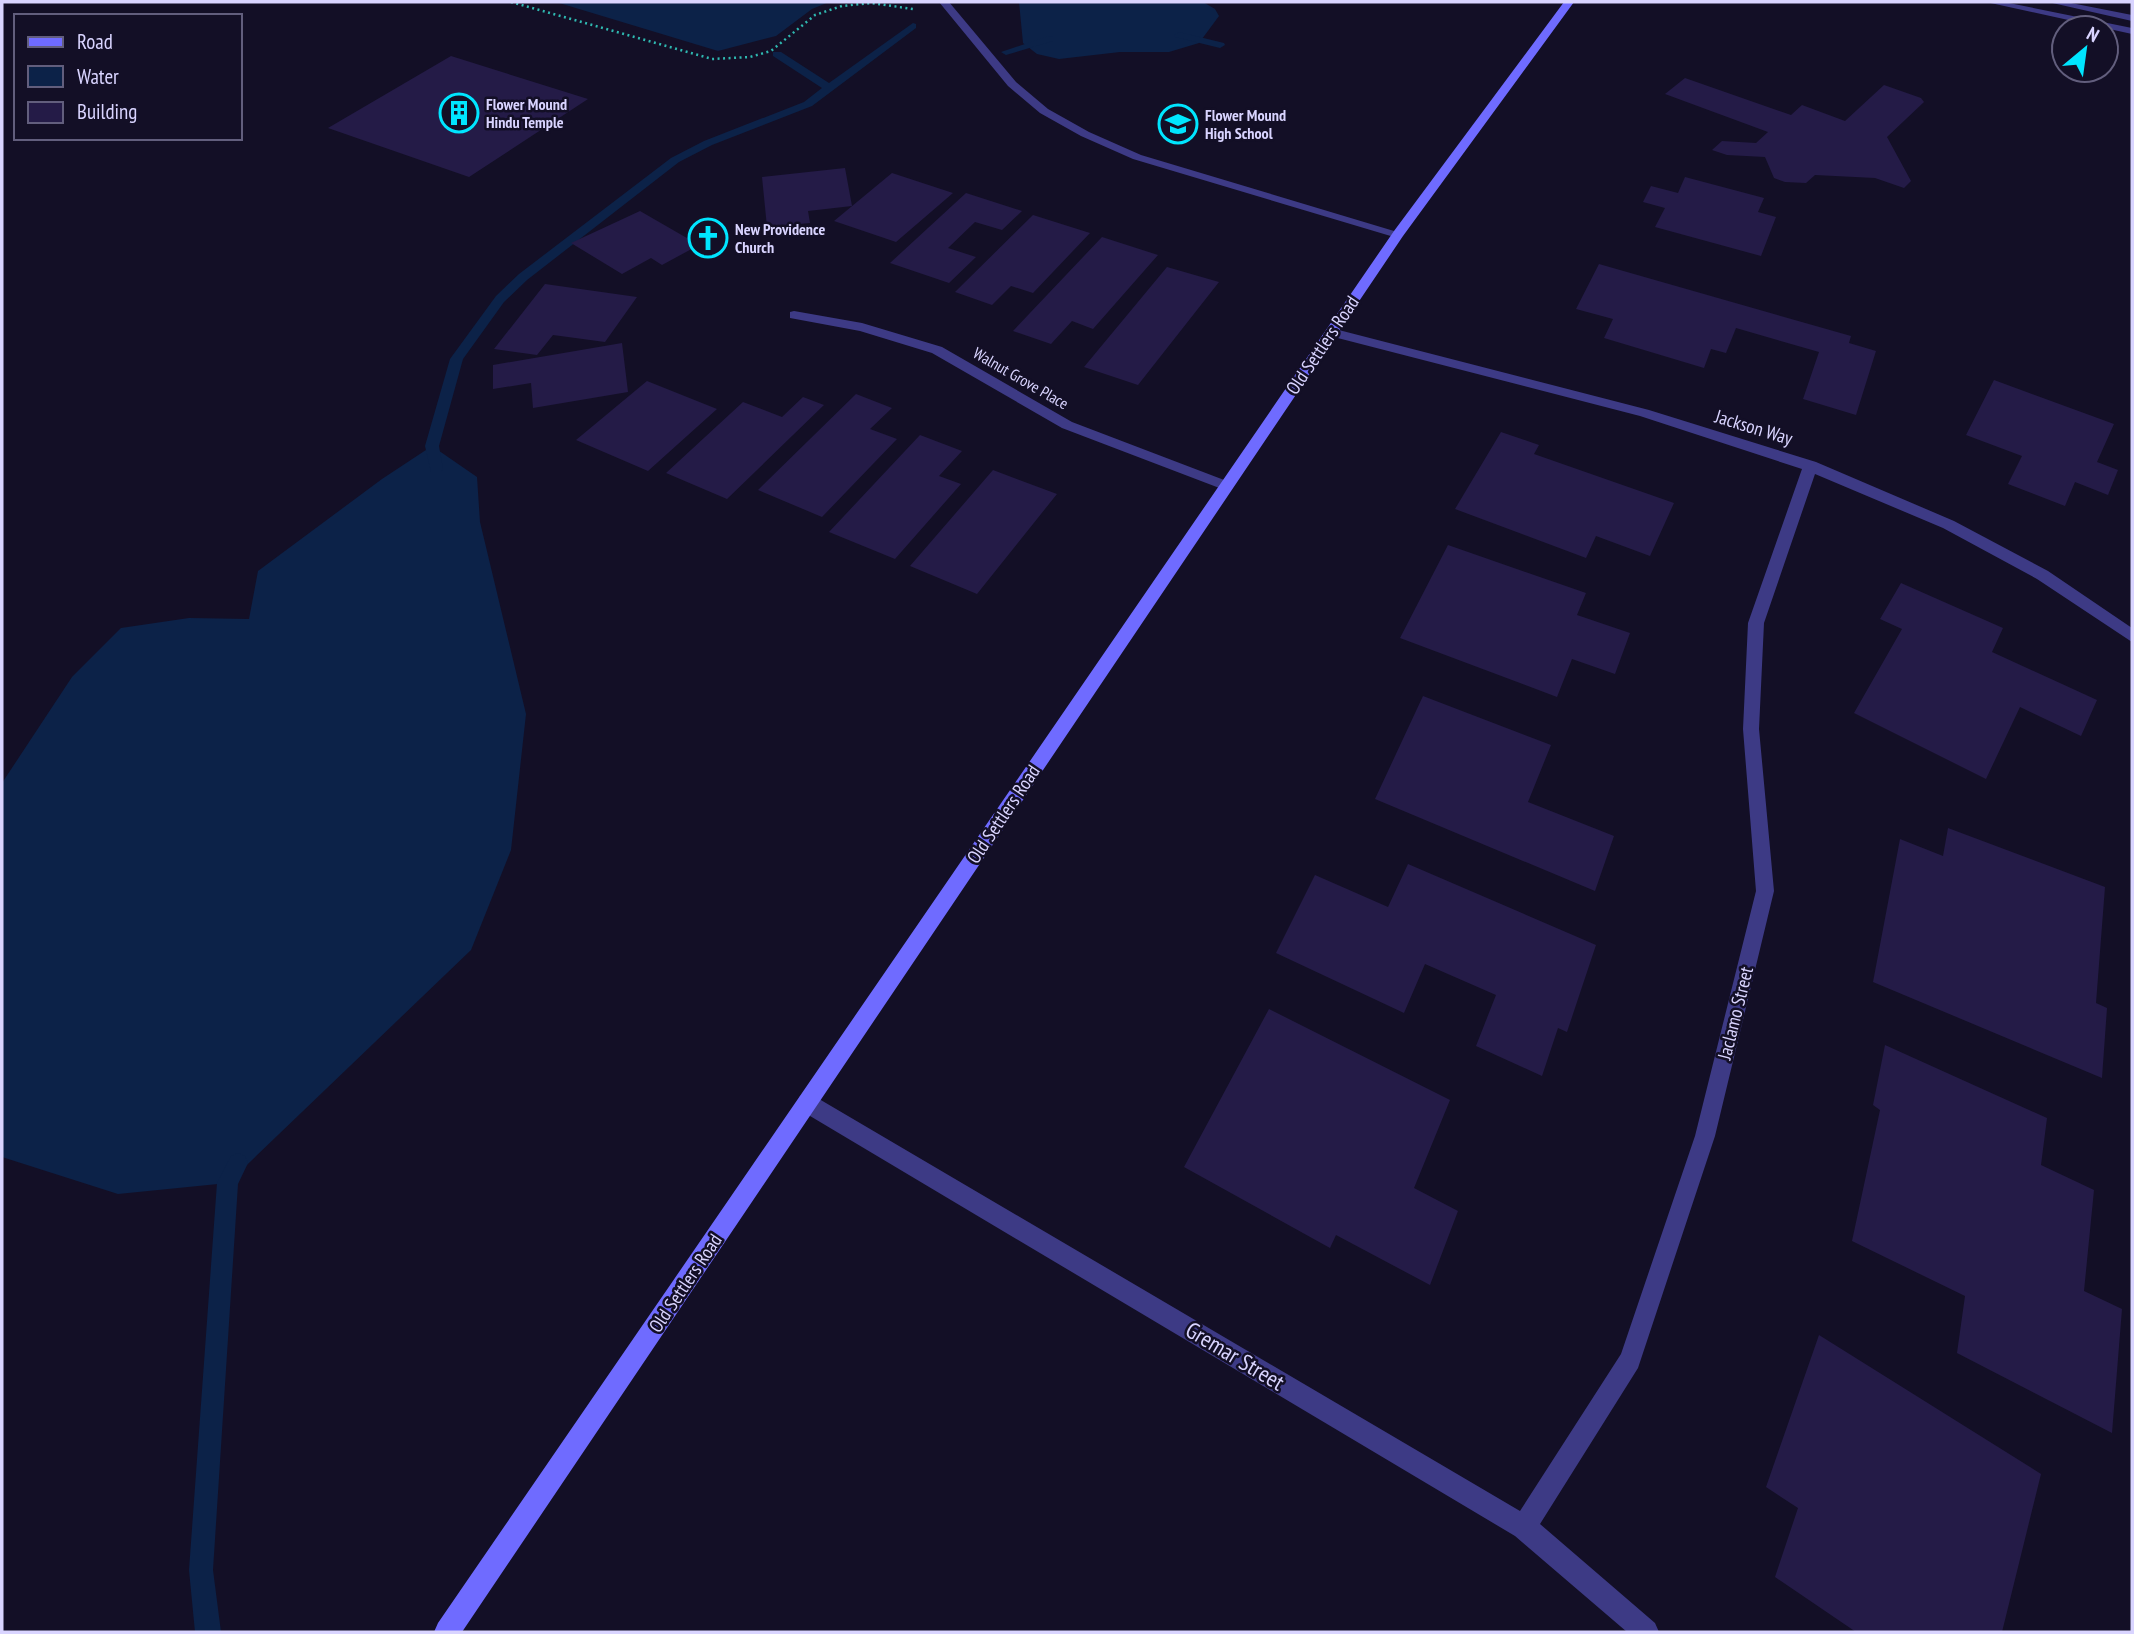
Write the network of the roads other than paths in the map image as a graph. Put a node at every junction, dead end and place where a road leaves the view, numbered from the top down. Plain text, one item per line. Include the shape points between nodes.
1 (943, 2) edge
2 (1569, 2) edge
3 (1991, 2) edge
4 (2053, 2) edge
5 (2132, 18) edge
6 (2132, 31) edge
7 (1398, 234) junction
8 (794, 315) dead end
9 (1331, 332) junction
10 (1811, 465) junction
11 (1227, 486) junction
12 (2132, 636) edge
13 (807, 1103) junction
14 (1524, 1527) junction
15 (447, 1632) edge
16 (1646, 1632) edge

1 - 7 street via 1012,84 1044,111 1085,134 1137,157
2 - 7 main road, Old Settlers Road
3 - 6 street
4 - 5 street
7 - 9 main road, Old Settlers Road
8 - 11 street, Walnut Grove Place via 862,327 937,350 1067,425
9 - 10 street, Jackson Way via 1661,418
9 - 11 main road, Old Settlers Road
10 - 12 street, Jackson Way via 1962,532 2080,596
10 - 14 street, Jaclamo Street via 1756,623 1751,729 1765,891 1705,1136 1630,1360
11 - 13 main road, Old Settlers Road
13 - 14 street, Gremar Street
13 - 15 main road, Old Settlers Road
14 - 16 street, Gremar Street

